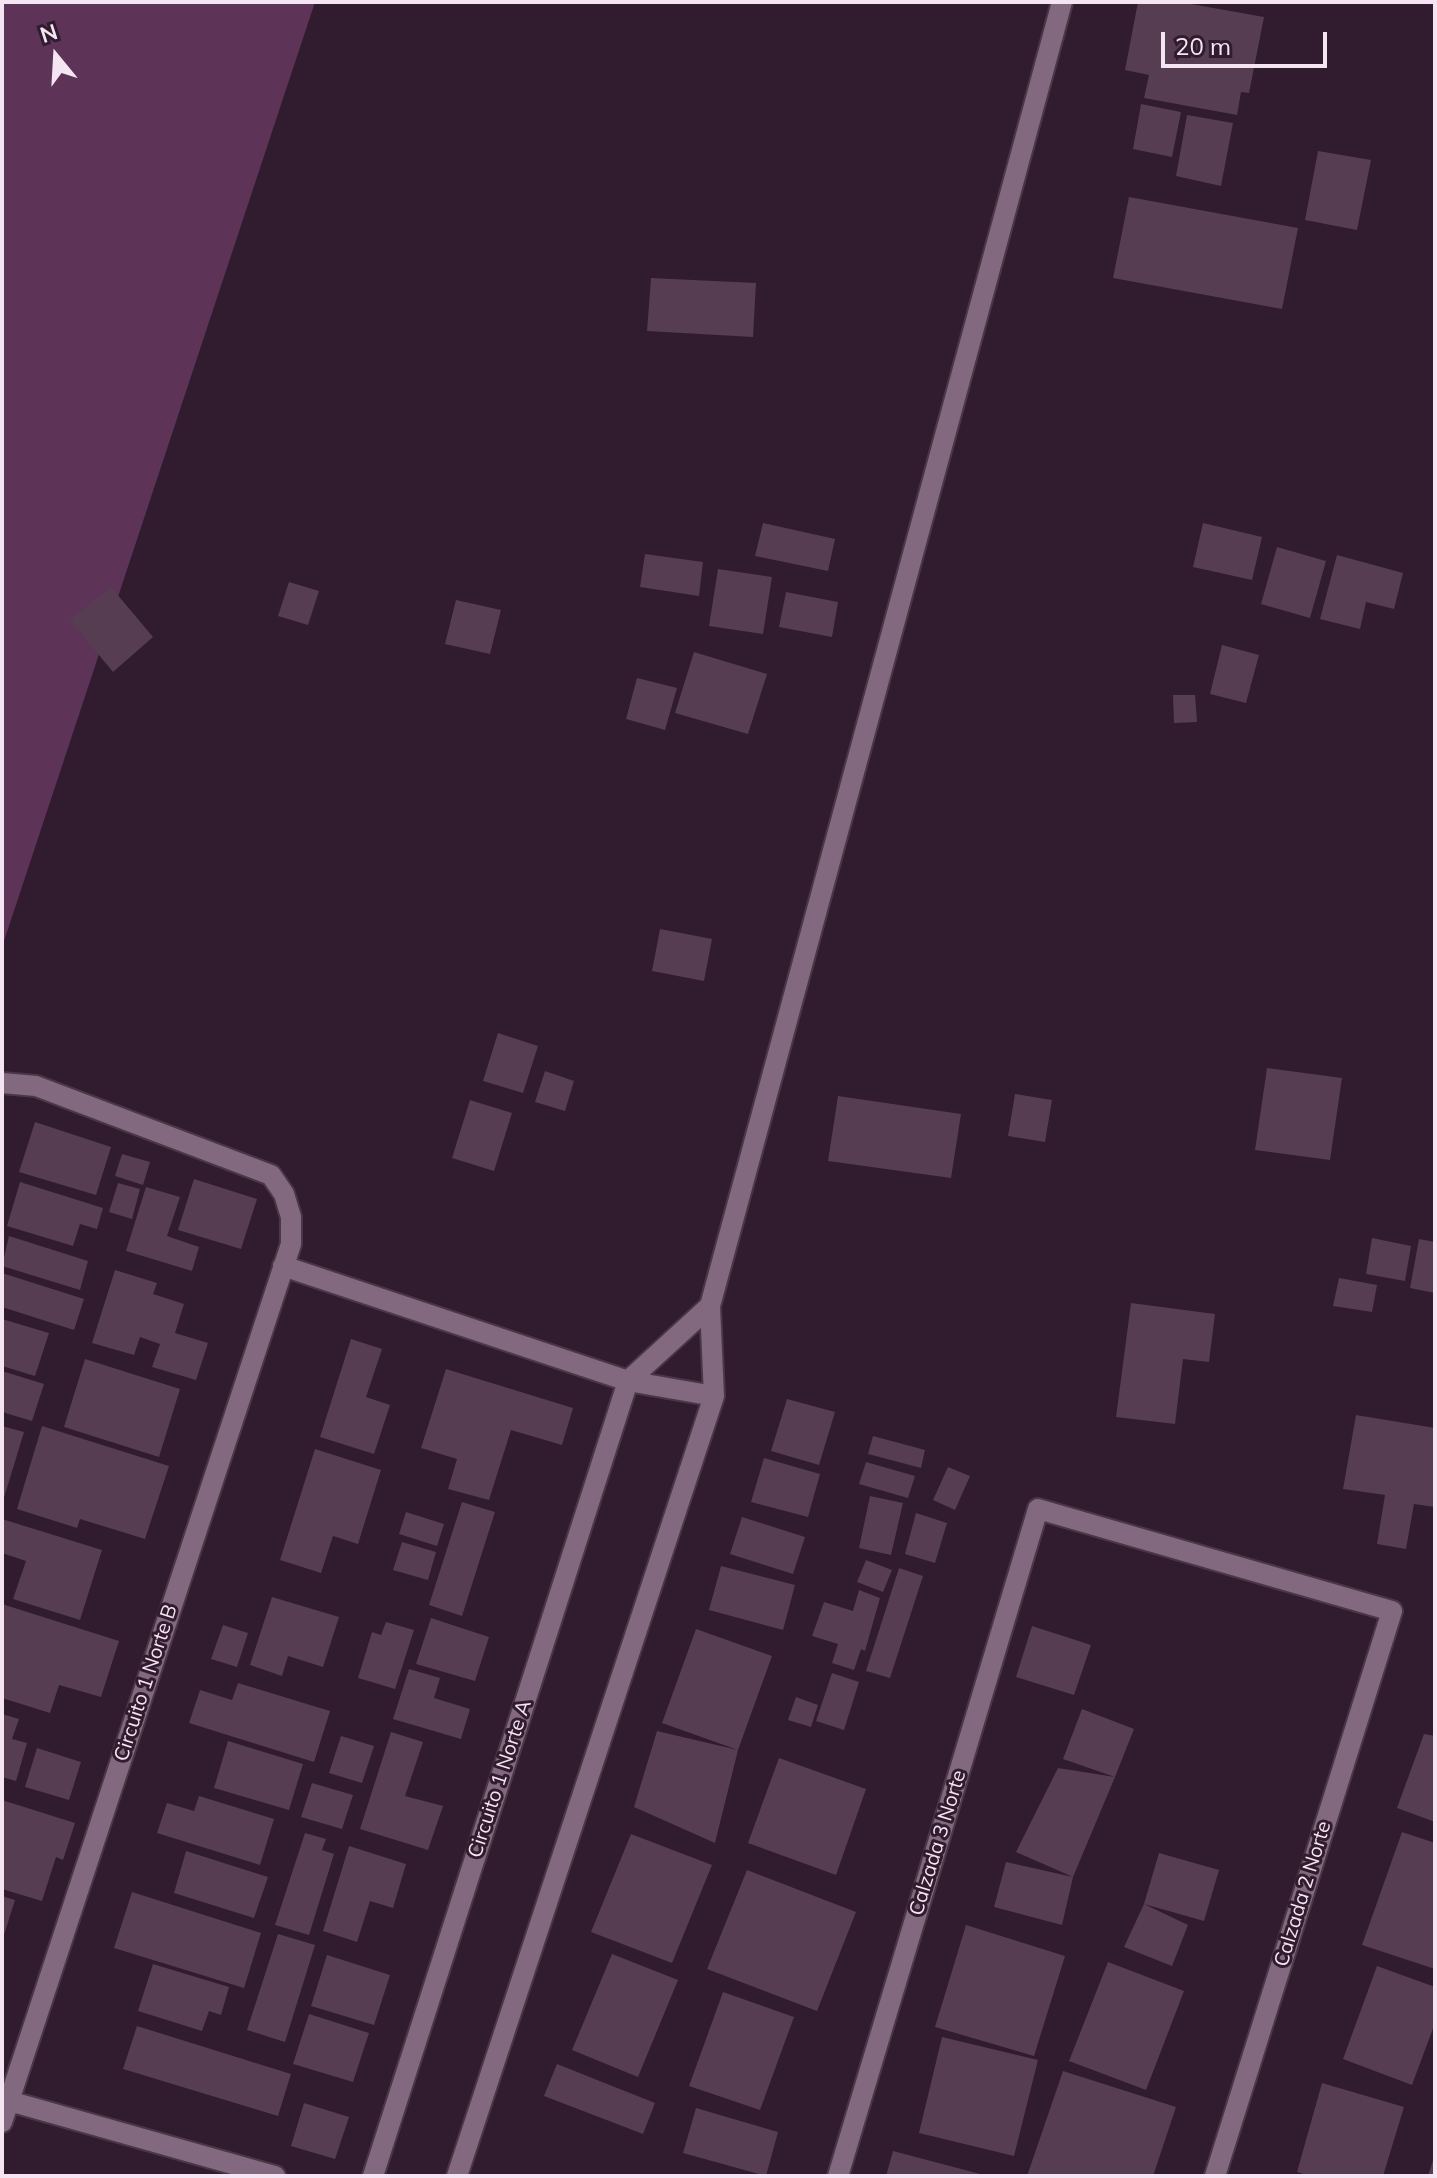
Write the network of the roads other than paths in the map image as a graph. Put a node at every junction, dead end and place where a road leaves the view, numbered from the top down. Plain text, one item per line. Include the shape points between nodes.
1 (1062, 2) edge
2 (2, 1083) edge
3 (283, 1266) junction
4 (710, 1306) junction
5 (628, 1381) junction
6 (714, 1396) junction
7 (1392, 1611) joint
8 (5, 2100) edge
9 (2, 2122) edge
10 (275, 2176) edge
11 (373, 2176) edge
12 (457, 2176) edge
13 (838, 2176) edge
14 (1215, 2176) edge

1 - 4 street
2 - 3 street, Circuito 1 Norte B via 36,1086 271,1175 291,1217 291,1244
3 - 5 street
3 - 8 street, Circuito 1 Norte B
4 - 5 street
4 - 6 street
5 - 6 street
5 - 11 street, Circuito 1 Norte A
6 - 12 street
7 - 13 street, Calzada 3 Norte via 1038,1509
7 - 14 street, Calzada 2 Norte
8 - 9 street, Circuito 1 Norte B
8 - 10 street

